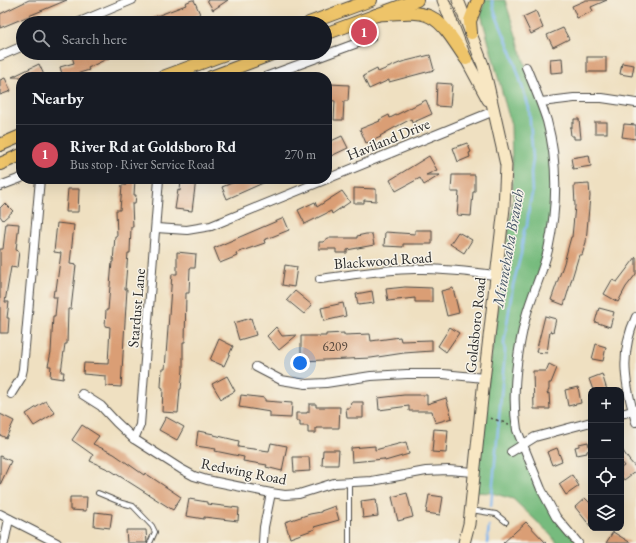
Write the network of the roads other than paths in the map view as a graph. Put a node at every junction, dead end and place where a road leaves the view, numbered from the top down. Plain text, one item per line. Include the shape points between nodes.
1 (130, 0) edge
2 (363, 0) edge
3 (371, 0) edge
4 (417, 0) edge
5 (443, 0) edge
6 (458, 0) edge
7 (478, 0) edge
8 (335, 13) junction
9 (376, 15) junction
10 (93, 16) edge
11 (327, 16) edge
12 (332, 31) edge
13 (471, 33) junction
14 (371, 38) dead end
15 (16, 49) edge
16 (332, 52) edge
17 (0, 56) edge
18 (466, 59) junction
19 (209, 60) edge
20 (256, 60) edge
21 (311, 60) edge
22 (526, 67) dead end
23 (177, 72) edge
24 (224, 72) edge
25 (279, 72) edge
26 (540, 102) junction
27 (636, 103) edge
28 (494, 111) junction
29 (16, 138) edge
30 (0, 144) edge
31 (16, 157) edge
32 (0, 164) edge
33 (332, 177) edge
34 (16, 180) edge
35 (40, 184) edge
36 (159, 184) edge
37 (314, 184) edge
38 (0, 186) edge
39 (156, 228) junction
40 (496, 275) junction
41 (320, 279) dead end
42 (636, 317) edge
43 (256, 367) dead end
44 (484, 378) junction
45 (11, 394) dead end
46 (82, 394) dead end
47 (634, 410) edge
48 (624, 413) edge
49 (636, 422) edge
50 (588, 423) edge
51 (134, 438) junction
52 (523, 445) junction
53 (511, 452) dead end
54 (474, 472) junction
55 (349, 482) junction
56 (98, 493) dead end
57 (272, 493) junction
58 (471, 510) junction
59 (0, 514) edge
60 (9, 519) junction
61 (506, 522) dead end
62 (4, 543) edge
63 (57, 543) edge
64 (150, 543) edge
65 (263, 543) edge
66 (349, 543) edge
67 (464, 543) edge
68 (578, 543) edge

1 - 10 street
2 - 8 main road
3 - 8 main road
4 - 9 main road
5 - 18 main road, Goldsboro Road
6 - 13 main road, Goldsboro Road
7 - 13 main road via 470,21
8 - 11 main road
9 - 12 main road
9 - 18 main road via 418,12 434,18 447,29
13 - 28 main road, Goldsboro Road via 483,65
14 - 16 street
15 - 17 street
18 - 28 main road, Goldsboro Road
19 - 23 main road
20 - 24 main road
21 - 25 street
22 - 26 street
26 - 27 street via 602,98
26 - 52 street via 552,149 555,202 548,250 526,316 517,357 516,423
28 - 33 street, Haviland Drive
28 - 40 main road, Goldsboro Road via 506,165
29 - 30 main road
31 - 32 main road
34 - 38 street
35 - 45 street via 23,369 21,378
36 - 39 street, Stardust Lane
37 - 39 street, Haviland Drive via 211,226 187,230
39 - 51 street, Stardust Lane via 140,424
40 - 41 street, Blackwood Road via 415,268
40 - 44 main road, Goldsboro Road
42 - 47 street via 629,332 624,360 627,387
43 - 44 street via 281,380 306,384 407,374
44 - 54 main road, Goldsboro Road
46 - 51 street, Redwing Road via 101,406
47 - 48 street
47 - 49 street
50 - 52 street via 535,437
51 - 57 street, Redwing Road via 194,476
52 - 53 street
52 - 68 street via 556,517
54 - 55 street, Redwing Road via 426,471 372,481
54 - 58 main road, Goldsboro Road
55 - 57 street, Redwing Road via 334,483 299,494
55 - 66 lane
56 - 64 lane via 133,506 155,532
57 - 65 street
58 - 61 lane via 496,514
58 - 67 main road, Goldsboro Road
59 - 60 street
60 - 62 street
60 - 63 street

